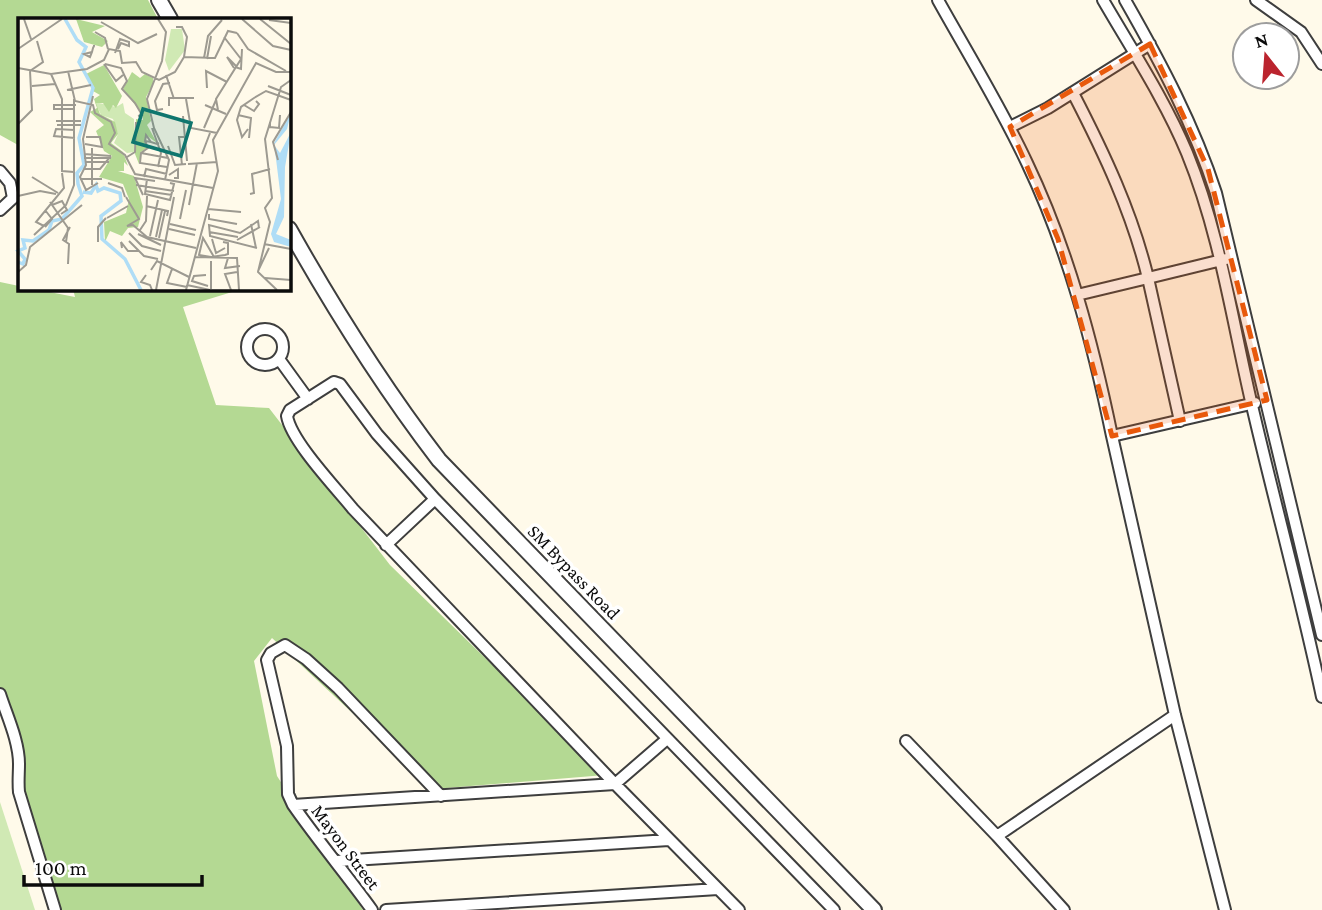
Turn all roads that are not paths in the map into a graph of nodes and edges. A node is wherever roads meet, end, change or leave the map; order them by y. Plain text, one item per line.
1 (159, 0) edge
2 (938, 0) edge
3 (1103, 0) edge
4 (1125, 0) edge
5 (1256, 0) edge
6 (169, 18) edge
7 (1150, 44) junction
8 (1135, 54) junction
9 (1322, 64) edge
10 (1073, 93) junction
11 (1010, 127) junction
12 (1200, 146) junction
13 (1187, 154) junction
14 (0, 171) edge
15 (0, 210) edge
16 (290, 231) edge
17 (1232, 257) junction
18 (1220, 260) junction
19 (1148, 278) junction
20 (1077, 295) junction
21 (279, 359) dead end
22 (308, 398) junction
23 (1267, 400) junction
24 (1252, 404) junction
25 (1180, 421) junction
26 (1112, 436) junction
27 (435, 499) junction
28 (386, 545) junction
29 (1322, 635) edge
30 (0, 694) edge
31 (1322, 697) edge
32 (1175, 715) junction
33 (667, 739) junction
34 (906, 741) dead end
35 (615, 784) junction
36 (441, 796) junction
37 (293, 805) junction
38 (997, 836) junction
39 (669, 839) junction
40 (337, 862) junction
41 (718, 889) junction
42 (55, 910) edge
43 (372, 910) edge
44 (386, 910) edge
45 (739, 910) edge
46 (834, 910) edge
47 (874, 910) edge
48 (1064, 910) edge
49 (1225, 910) edge

1 - 6 street
2 - 11 street
3 - 8 street
4 - 7 street
5 - 9 street
7 - 8 street
7 - 12 street
8 - 10 street
8 - 13 street
10 - 11 street
10 - 19 street
11 - 20 street
12 - 13 street
12 - 17 street
13 - 18 street
14 - 15 street
16 - 47 street, SM Bypass Road
17 - 18 street
17 - 23 street
18 - 19 street
18 - 24 street
19 - 20 street
19 - 25 street
20 - 26 street
21 - 22 street
22 - 27 street
22 - 28 street
23 - 24 street
23 - 29 street
24 - 25 street
24 - 31 street
25 - 26 street
26 - 32 street
27 - 28 street
27 - 33 street
28 - 35 street
30 - 42 street
32 - 38 street
32 - 49 street
33 - 35 street
33 - 46 street
34 - 38 street
35 - 36 street
35 - 39 street
36 - 37 street
36 - 37 street
37 - 40 street, Mayon Street
38 - 48 street
39 - 40 street
39 - 41 street
40 - 43 street, Mayon Street
41 - 44 street
41 - 45 street

